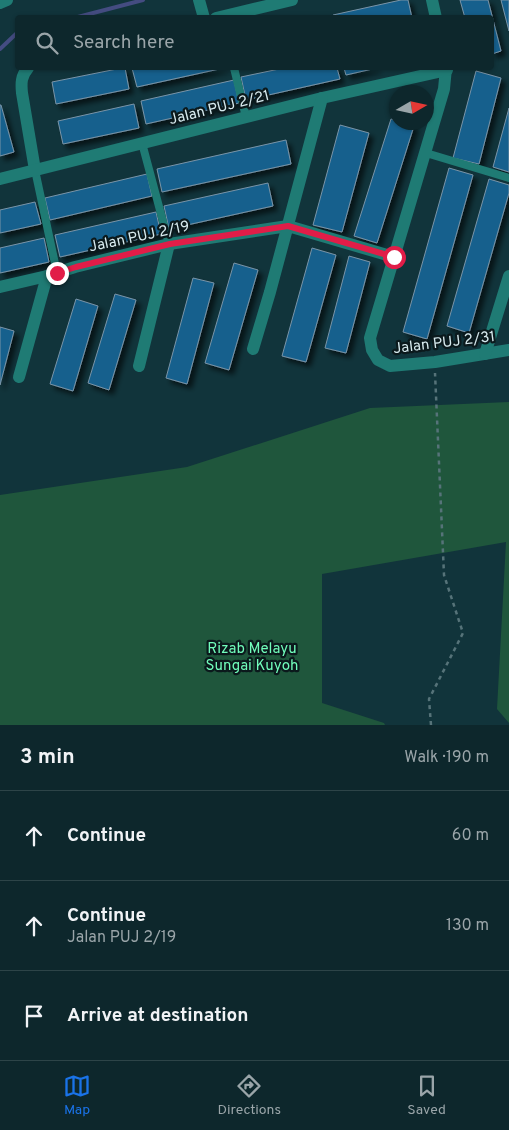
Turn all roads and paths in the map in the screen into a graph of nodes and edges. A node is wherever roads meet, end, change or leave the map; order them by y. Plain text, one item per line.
1 (7, 0) edge
2 (292, 0) edge
3 (432, 0) edge
4 (200, 2) edge
5 (0, 3) edge
6 (203, 15) edge
7 (229, 15) edge
8 (435, 15) edge
9 (25, 70) edge
10 (234, 70) edge
11 (442, 70) edge
12 (446, 70) edge
13 (322, 98) junction
14 (246, 117) junction
15 (142, 143) junction
16 (426, 153) junction
17 (34, 170) junction
18 (509, 178) edge
19 (0, 179) edge
20 (288, 226) junction
21 (170, 244) junction
22 (394, 257) junction
23 (52, 274) junction
24 (509, 276) edge
25 (0, 286) edge
26 (253, 350) dead end
27 (509, 350) edge
28 (485, 354) junction
29 (435, 362) junction
30 (139, 366) dead end
31 (19, 377) dead end
32 (431, 725) edge

1 - 5 street
2 - 7 street
3 - 8 street
4 - 6 street
9 - 17 street
10 - 14 lane
11 - 13 street, Jalan PUJ 2/21
12 - 16 street
13 - 14 street, Jalan PUJ 2/21
13 - 20 street
14 - 15 street, Jalan PUJ 2/21
15 - 17 street, Jalan PUJ 2/21
15 - 21 lane
16 - 18 lane
16 - 22 street
17 - 19 street, Jalan PUJ 2/21
17 - 23 lane
20 - 21 street, Jalan PUJ 2/19
20 - 22 street
20 - 26 street
21 - 23 street, Jalan PUJ 2/19
21 - 30 street
22 - 29 street, Jalan PUJ 2/31
23 - 25 street, Jalan PUJ 2/19
23 - 31 street
24 - 28 street
27 - 28 street, Jalan PUJ 2/31
28 - 29 street, Jalan PUJ 2/31
29 - 32 path

